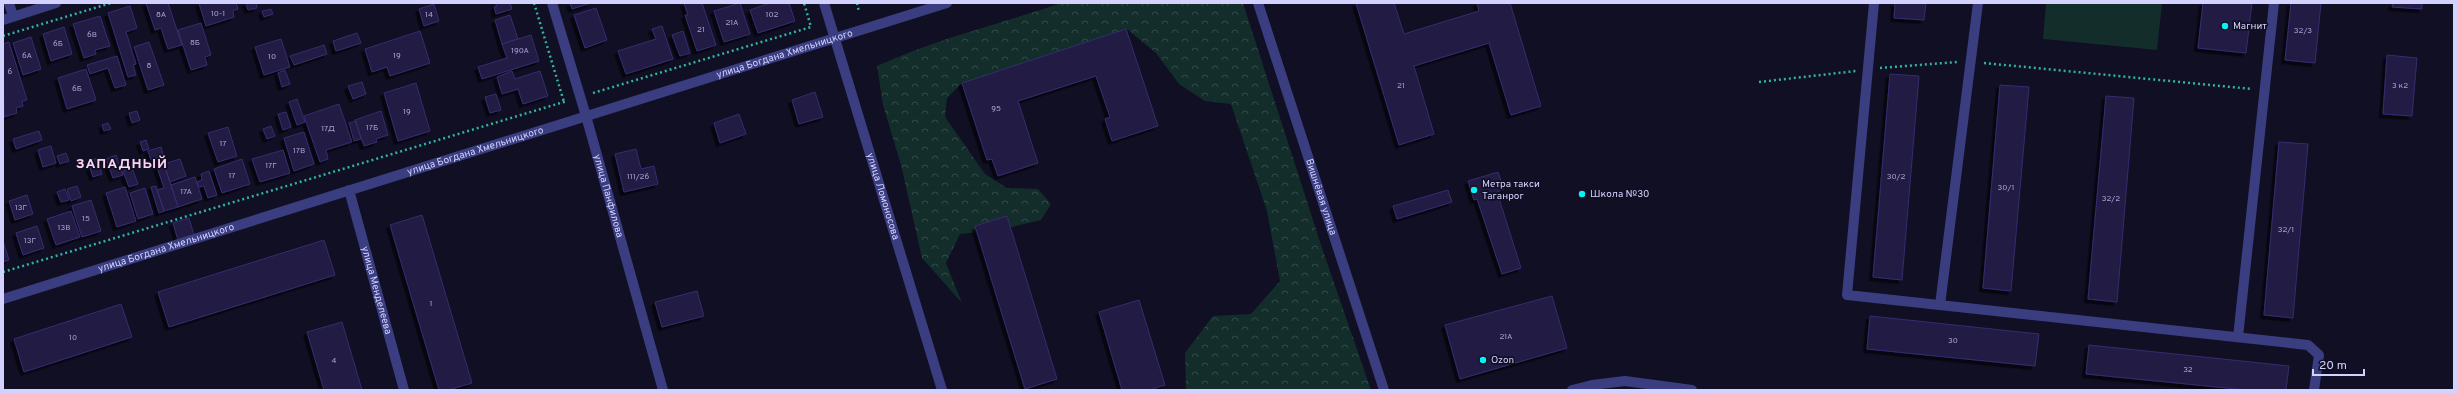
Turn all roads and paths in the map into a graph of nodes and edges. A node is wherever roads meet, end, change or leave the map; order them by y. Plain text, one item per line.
1 (9, 3) edge
2 (56, 3) edge
3 (111, 3) edge
4 (534, 3) edge
5 (552, 3) edge
6 (804, 3) edge
7 (824, 3) edge
8 (857, 3) edge
9 (947, 3) edge
10 (1258, 3) edge
11 (1874, 3) edge
12 (1978, 3) edge
13 (2274, 3) edge
14 (859, 12) dead end
15 (13, 16) junction
16 (3, 20) edge
17 (3, 36) edge
18 (834, 38) junction
19 (1970, 61) junction
20 (1867, 69) junction
21 (1759, 82) dead end
22 (2264, 90) junction
23 (581, 97) junction
24 (564, 102) junction
25 (586, 116) junction
26 (349, 190) junction
27 (3, 272) edge
28 (3, 299) edge
29 (1940, 305) junction
30 (2238, 338) junction
31 (404, 390) edge
32 (663, 390) edge
33 (942, 390) edge
34 (1384, 390) edge
35 (1572, 390) edge
36 (1692, 390) edge
37 (2314, 390) edge

1 - 15 street
2 - 15 street
3 - 17 path
4 - 24 path
5 - 23 street, улица Панфилова
6 - 23 path
7 - 18 street, улица Ломоносова
8 - 14 path
9 - 18 street, улица Богдана Хмельницкого
10 - 34 street, Вишнёвая улица
11 - 20 street
12 - 19 street
13 - 22 street
15 - 16 street
18 - 25 street, улица Богдана Хмельницкого
18 - 33 street, улица Ломоносова
19 - 20 path
19 - 22 path
19 - 29 street
20 - 21 path
20 - 29 street
22 - 30 street
23 - 24 path
23 - 25 street, улица Панфилова
24 - 27 path
25 - 26 street, улица Богдана Хмельницкого
25 - 32 street, улица Панфилова
26 - 28 street, улица Богдана Хмельницкого
26 - 31 street, улица Менделеева
29 - 30 street
30 - 37 street
35 - 36 street

